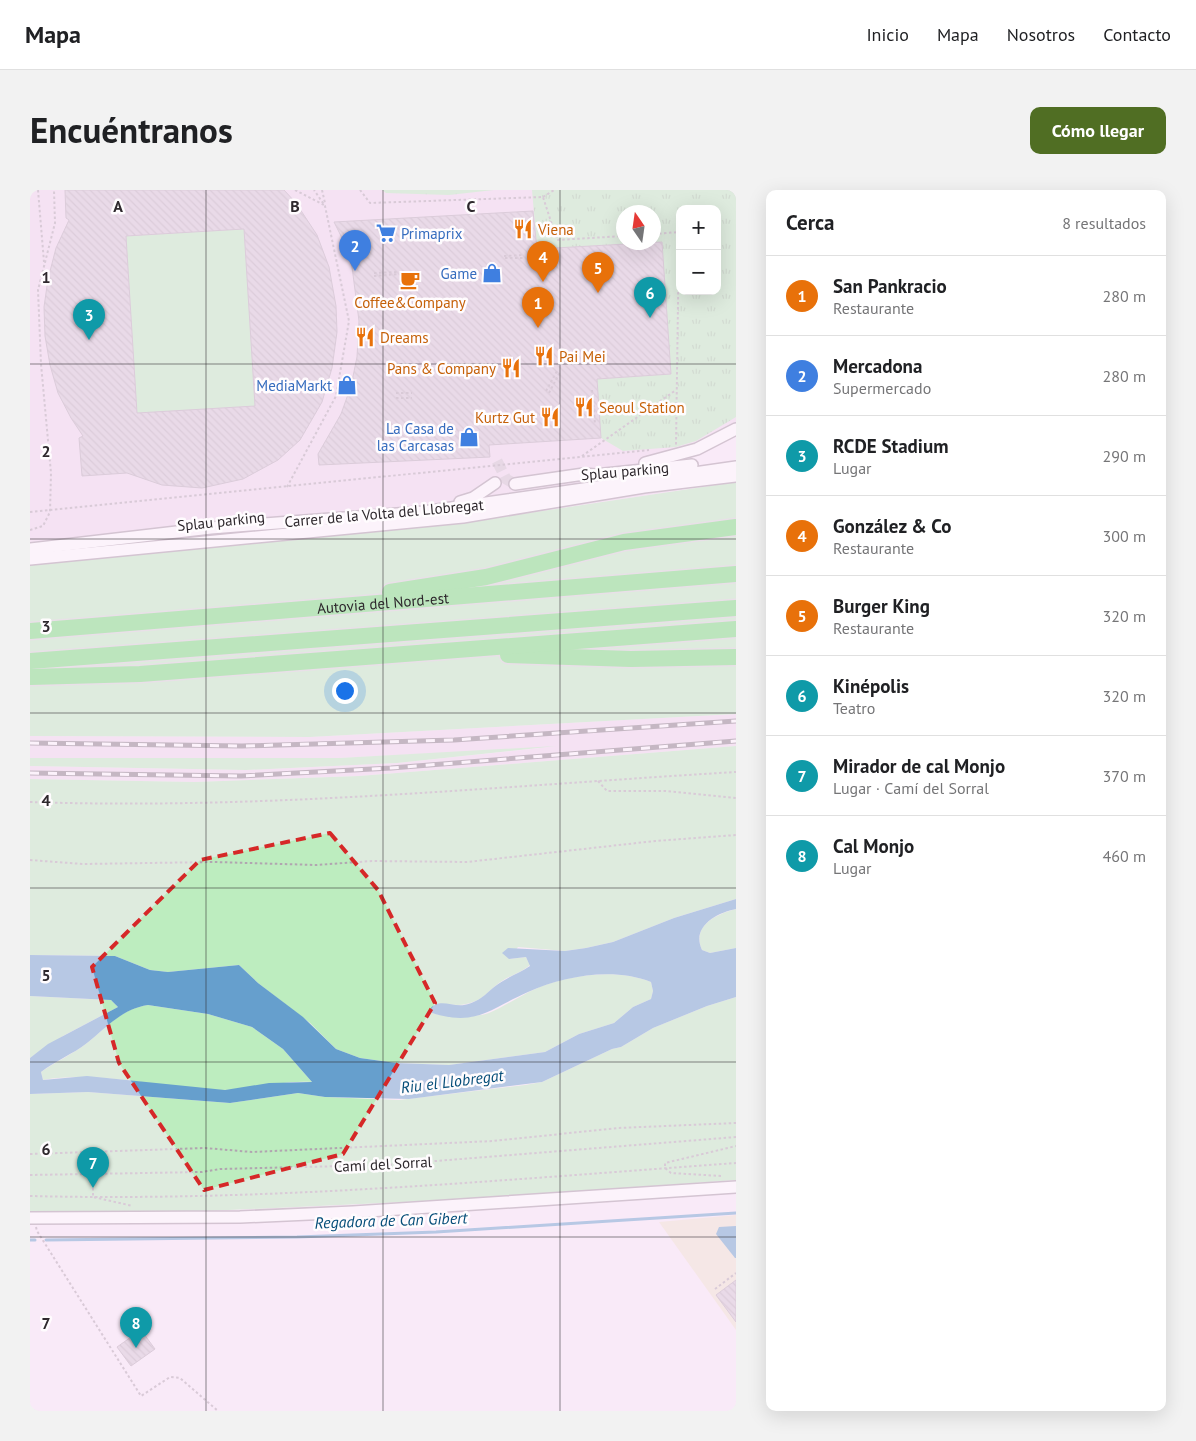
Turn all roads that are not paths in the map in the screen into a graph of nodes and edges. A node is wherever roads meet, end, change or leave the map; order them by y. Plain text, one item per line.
1 (736, 429) edge
2 (736, 466) edge
3 (584, 474) junction
4 (736, 476) edge
5 (515, 484) dead end
6 (474, 506) junction
7 (736, 527) edge
8 (30, 549) edge
9 (30, 559) edge
10 (736, 574) edge
11 (736, 608) edge
12 (194, 618) junction
13 (736, 629) edge
14 (30, 631) edge
15 (426, 652) junction
16 (736, 657) edge
17 (30, 661) edge
18 (30, 677) edge
19 (736, 1187) edge
20 (33, 1218) edge

1 - 3 street
2 - 3 street, Splau parking
2 - 6 street, Carrer de la Volta del Llobregat
3 - 5 street, Splau parking
4 - 9 street, Carrer de la Volta del Llobregat
6 - 8 street, Carrer de la Volta del Llobregat
6 - 8 street, Splau parking
7 - 12 highway
10 - 12 highway, Autovia del Nord-est
11 - 17 highway, Autovia del Nord-est
12 - 14 highway, Autovia del Nord-est
13 - 15 highway
15 - 16 highway
15 - 18 highway
19 - 20 street

